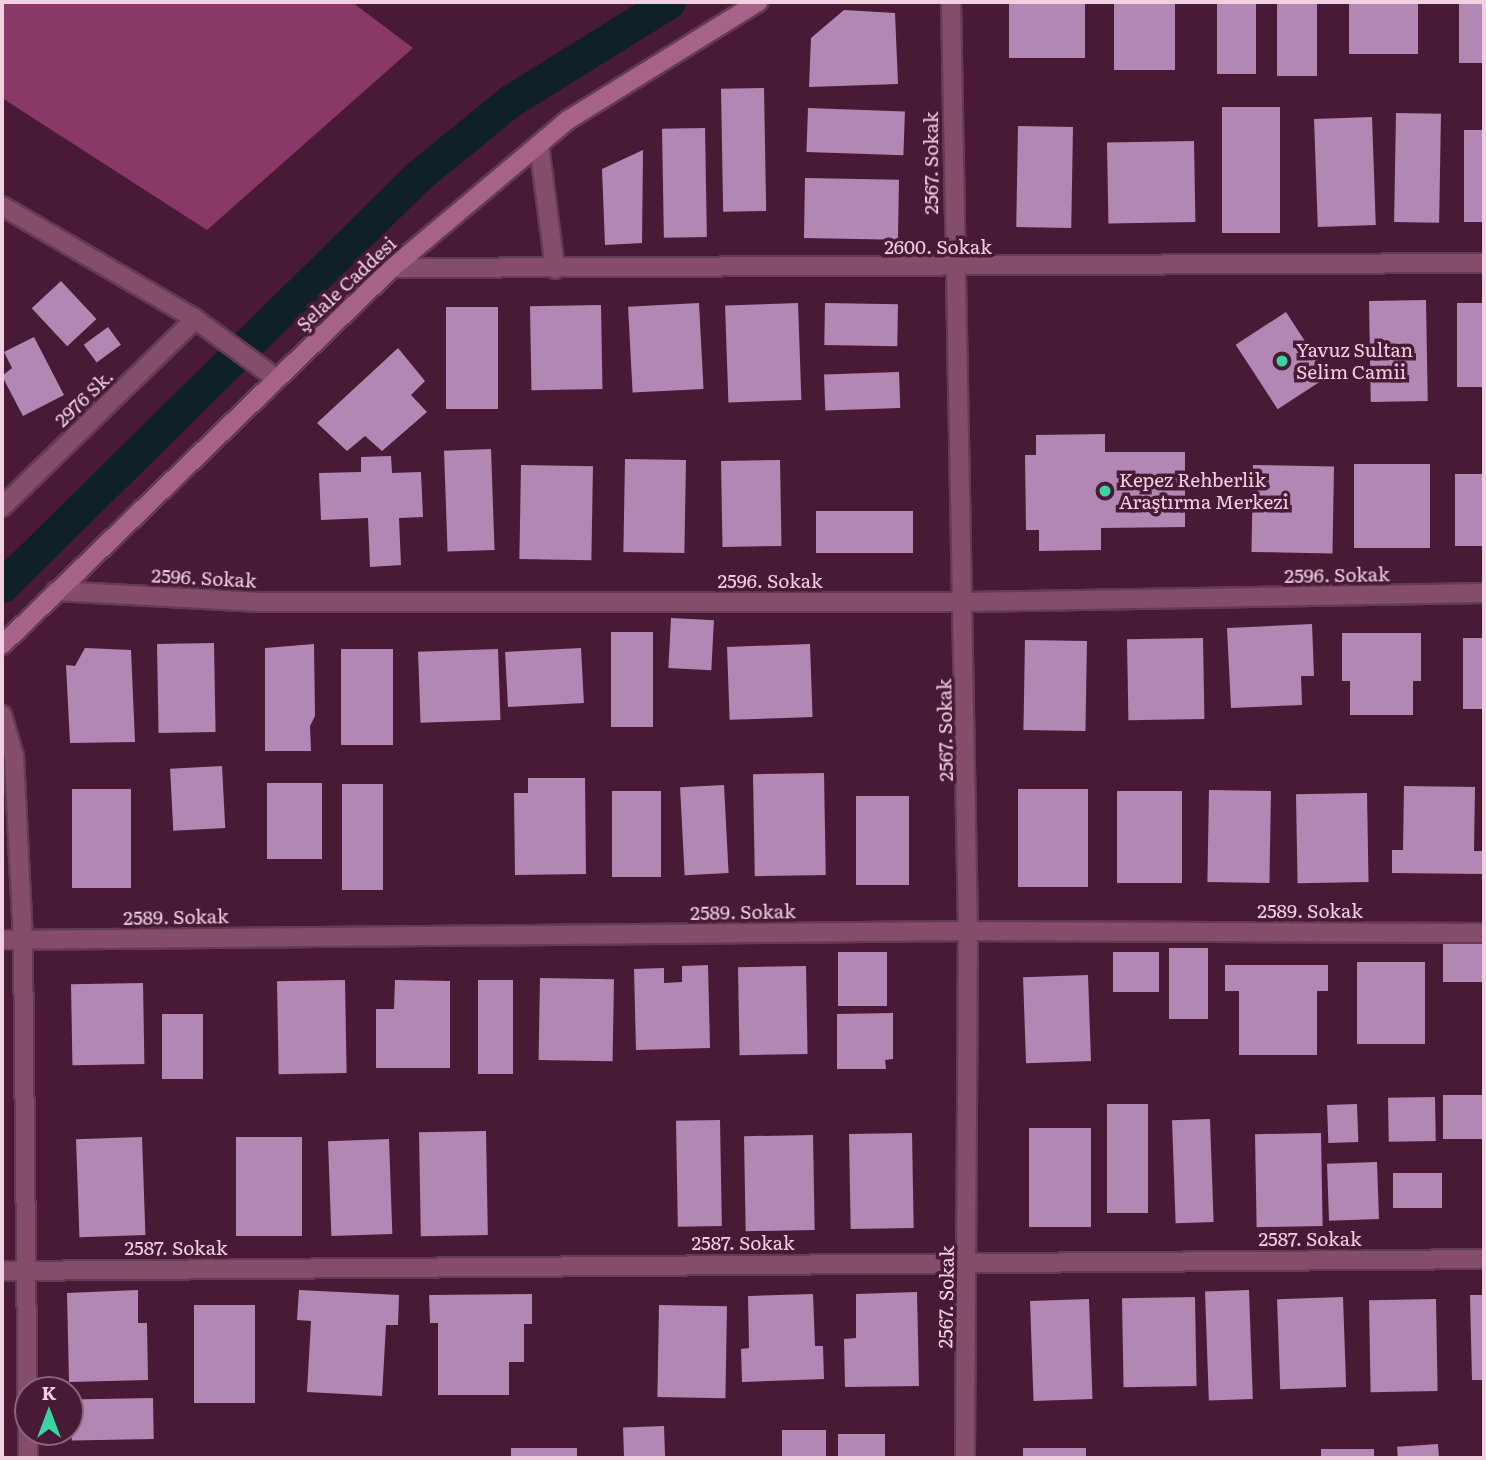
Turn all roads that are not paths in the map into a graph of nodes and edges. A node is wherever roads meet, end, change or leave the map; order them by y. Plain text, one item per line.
1 (758, 2) edge
2 (951, 2) edge
3 (539, 145) junction
4 (2, 206) edge
5 (1484, 263) edge
6 (392, 268) junction
7 (953, 268) junction
8 (555, 269) junction
9 (195, 319) junction
10 (277, 379) junction
11 (2, 507) edge
12 (56, 591) junction
13 (1484, 593) edge
14 (964, 602) junction
15 (2, 645) edge
16 (2, 715) edge
17 (968, 931) junction
18 (1484, 933) edge
19 (2, 940) edge
20 (23, 940) junction
21 (1484, 1259) edge
22 (968, 1262) junction
23 (23, 1270) junction
24 (2, 1271) edge
25 (28, 1458) edge
26 (965, 1458) edge

1 - 3 street, Şelale Caddesi
2 - 7 street, 2567. Sokak
3 - 6 street, Şelale Caddesi
3 - 8 street
4 - 9 street
5 - 7 street, 2600. Sokak
6 - 8 street, 2600. Sokak
6 - 10 street, Şelale Caddesi
7 - 8 street, 2600. Sokak
7 - 14 street, 2567. Sokak
9 - 10 street
9 - 11 street, 2976 Sk.
10 - 12 street, Şelale Caddesi
12 - 14 street, 2596. Sokak
12 - 15 street, Şelale Caddesi
13 - 14 street, 2596. Sokak
14 - 17 street, 2567. Sokak
16 - 20 street
17 - 18 street, 2589. Sokak
17 - 20 street, 2589. Sokak
17 - 22 street, 2567. Sokak
19 - 20 street, 2589. Sokak
20 - 23 street
21 - 22 street, 2587. Sokak
22 - 23 street, 2587. Sokak
22 - 26 street, 2567. Sokak
23 - 24 street, 2587. Sokak
23 - 25 street

